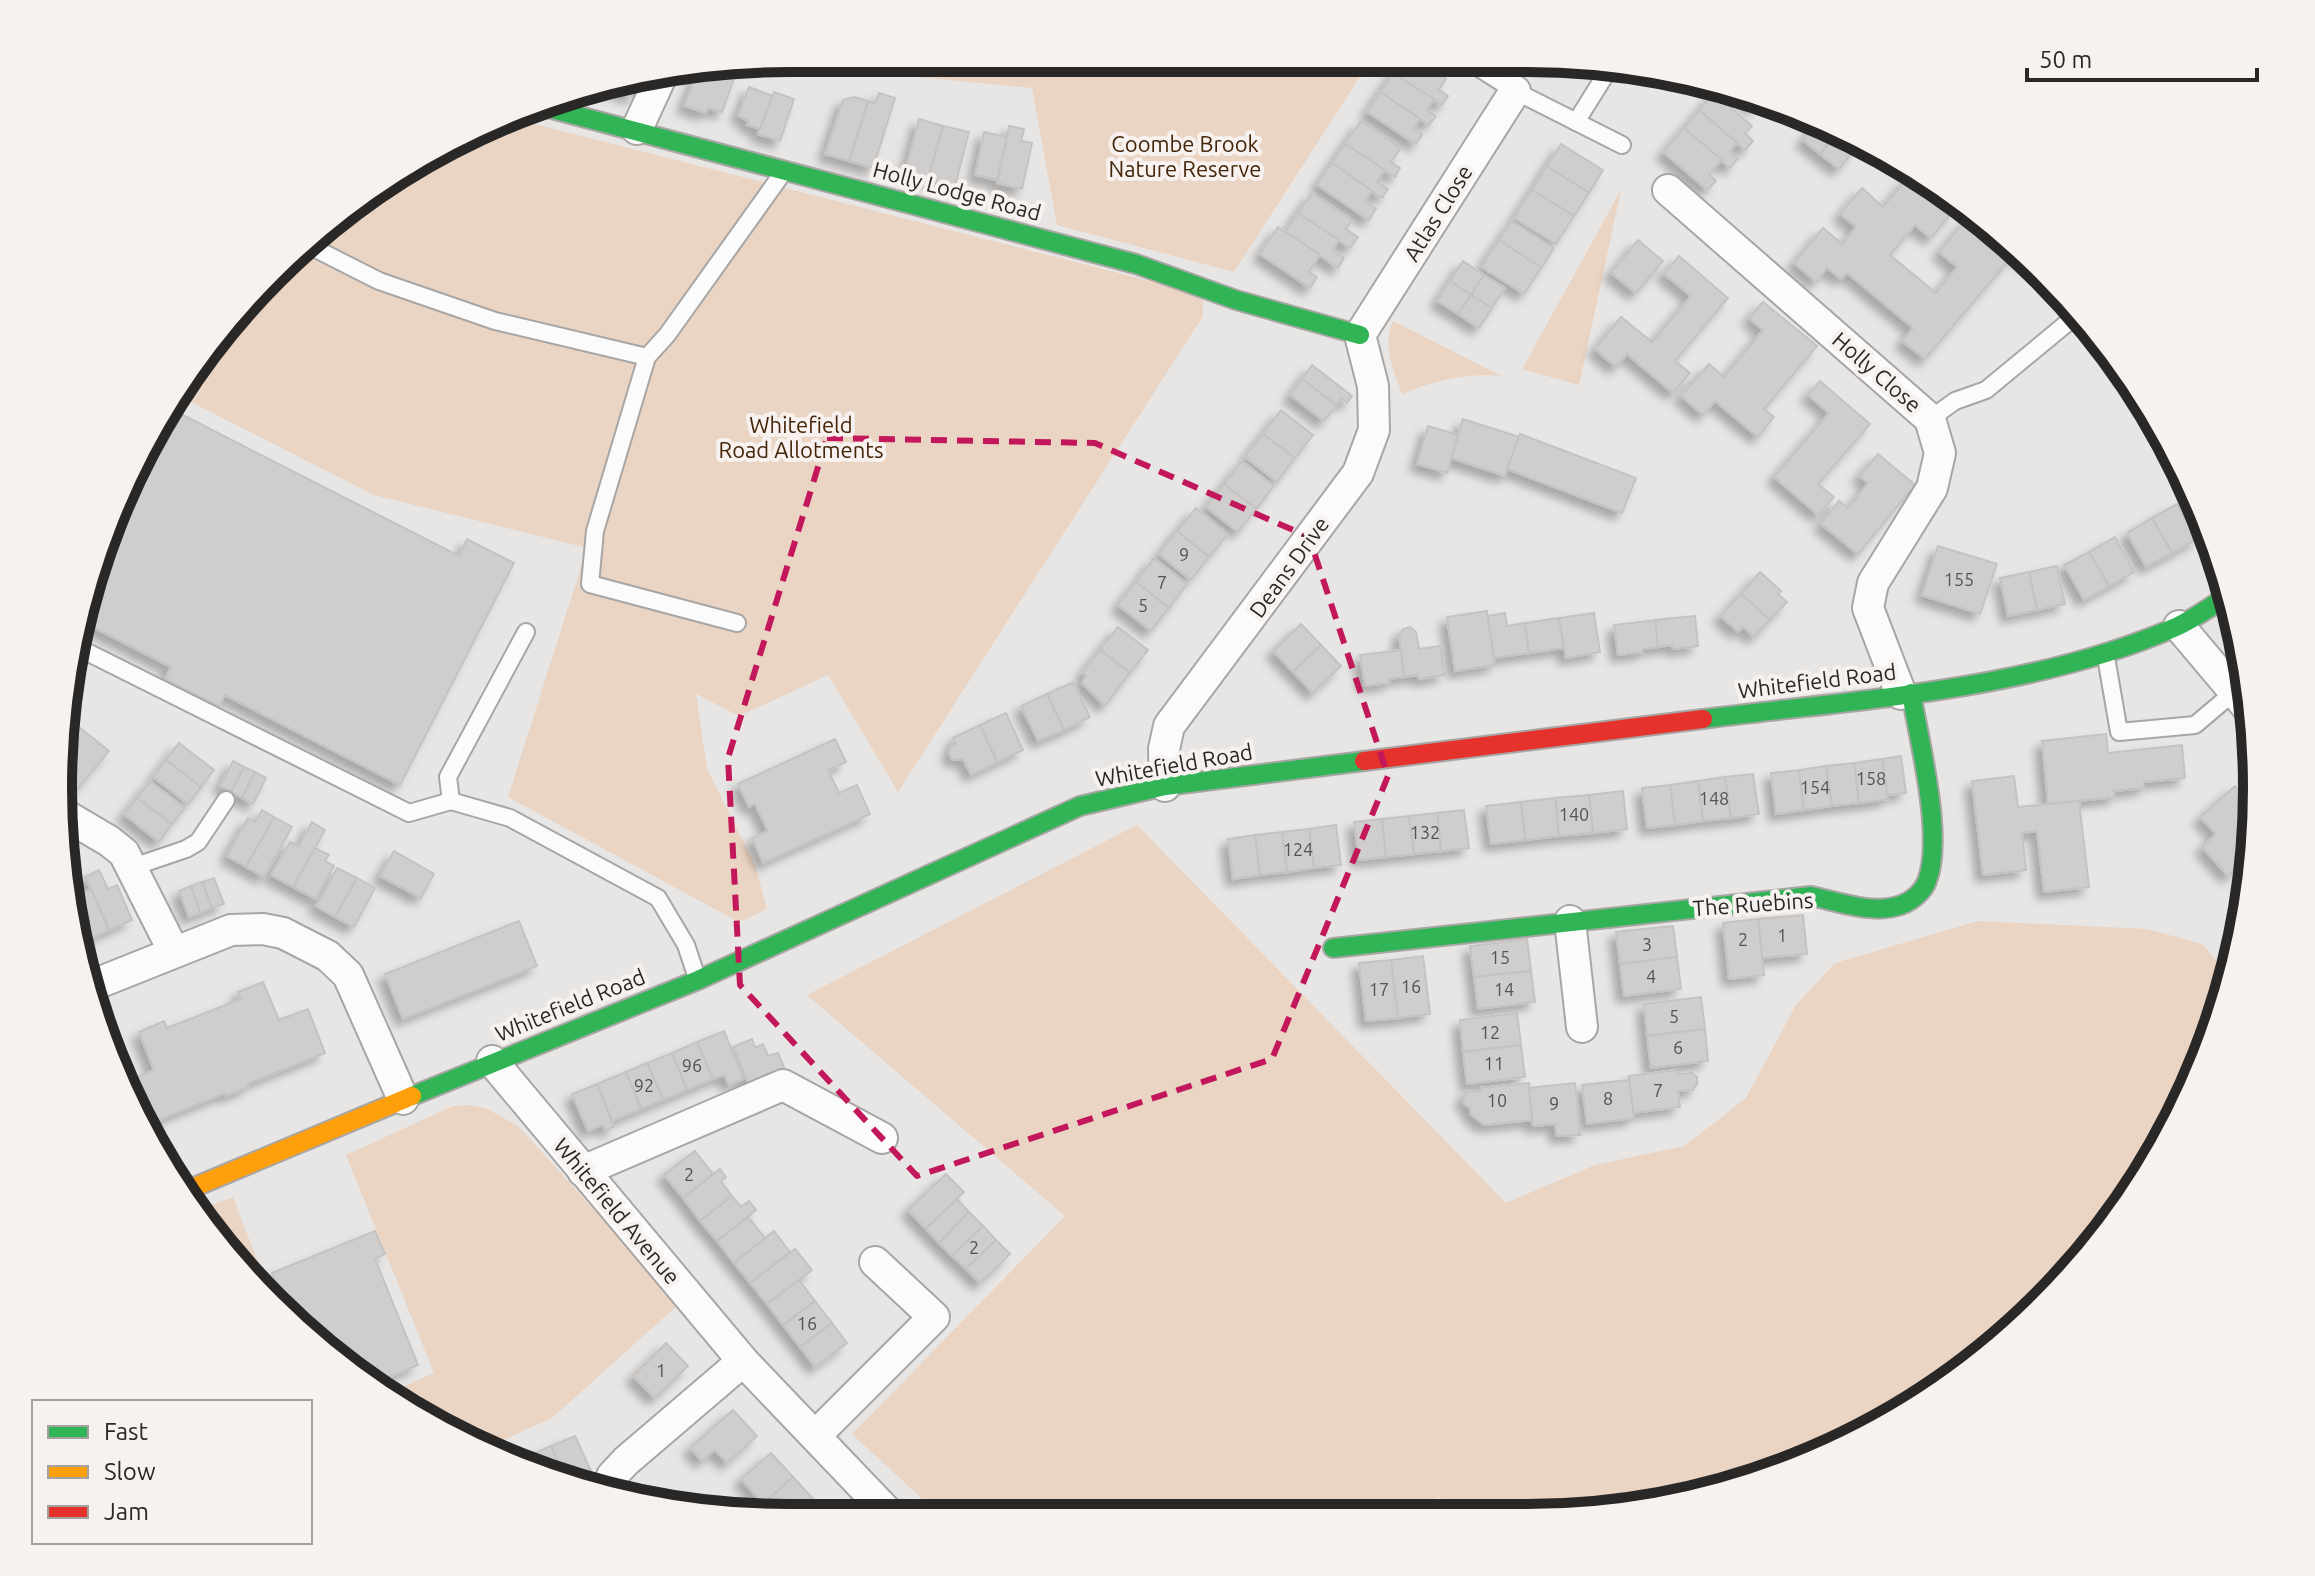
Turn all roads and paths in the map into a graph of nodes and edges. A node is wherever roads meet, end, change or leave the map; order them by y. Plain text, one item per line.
1 (1485, 72) edge
2 (1604, 77) edge
3 (658, 84) edge
4 (1515, 91) junction
5 (558, 110) edge
6 (1576, 122) junction
7 (637, 129) junction
8 (1622, 145) dead end
9 (785, 170) junction
10 (1668, 190) dead end
11 (317, 249) edge
12 (2069, 321) edge
13 (1360, 335) junction
14 (647, 357) junction
15 (1930, 419) junction
16 (2219, 602) edge
17 (737, 623) dead end
18 (2179, 626) junction
19 (526, 632) dead end
20 (85, 651) edge
21 (2106, 655) junction
22 (1906, 694) junction
23 (2237, 694) edge
24 (2238, 702) edge
25 (1165, 786) junction
26 (226, 800) dead end
27 (451, 801) junction
28 (73, 820) edge
29 (133, 867) junction
30 (1570, 921) junction
31 (1333, 948) dead end
32 (174, 952) junction
33 (698, 980) junction
34 (99, 983) edge
35 (1582, 1027) dead end
36 (492, 1061) junction
37 (403, 1099) junction
38 (882, 1138) dead end
39 (583, 1171) junction
40 (194, 1187) edge
41 (875, 1262) dead end
42 (743, 1361) junction
43 (815, 1436) junction
44 (610, 1482) edge
45 (880, 1504) edge

1 - 4 lane
2 - 6 lane
3 - 7 street
4 - 6 lane
4 - 13 street, Atlas Close
5 - 7 main road, Holly Lodge Road
6 - 8 lane
7 - 9 main road, Holly Lodge Road
9 - 13 main road, Holly Lodge Road
9 - 14 lane
10 - 15 street, Holly Close
11 - 14 lane
12 - 15 lane
13 - 25 street, Deans Drive
14 - 17 lane
15 - 22 street, Holly Close
16 - 18 main road, Whitefield Road
18 - 21 main road, Whitefield Road
18 - 23 street
19 - 27 lane
20 - 27 lane
21 - 22 main road, Whitefield Road
21 - 24 lane
22 - 25 main road, Whitefield Road
22 - 30 main road, The Ruebins
25 - 33 main road, Whitefield Road
26 - 29 lane
27 - 33 lane
28 - 29 street
29 - 32 street
30 - 31 main road, The Ruebins
30 - 35 street
32 - 34 street
32 - 37 street
33 - 36 main road, Whitefield Road
36 - 37 main road, Whitefield Road
36 - 39 street, Whitefield Avenue
37 - 40 main road, Whitefield Road
38 - 39 street
39 - 42 street, Whitefield Avenue
41 - 43 street
42 - 43 street, Whitefield Avenue
42 - 44 street
43 - 45 street, Whitefield Avenue

